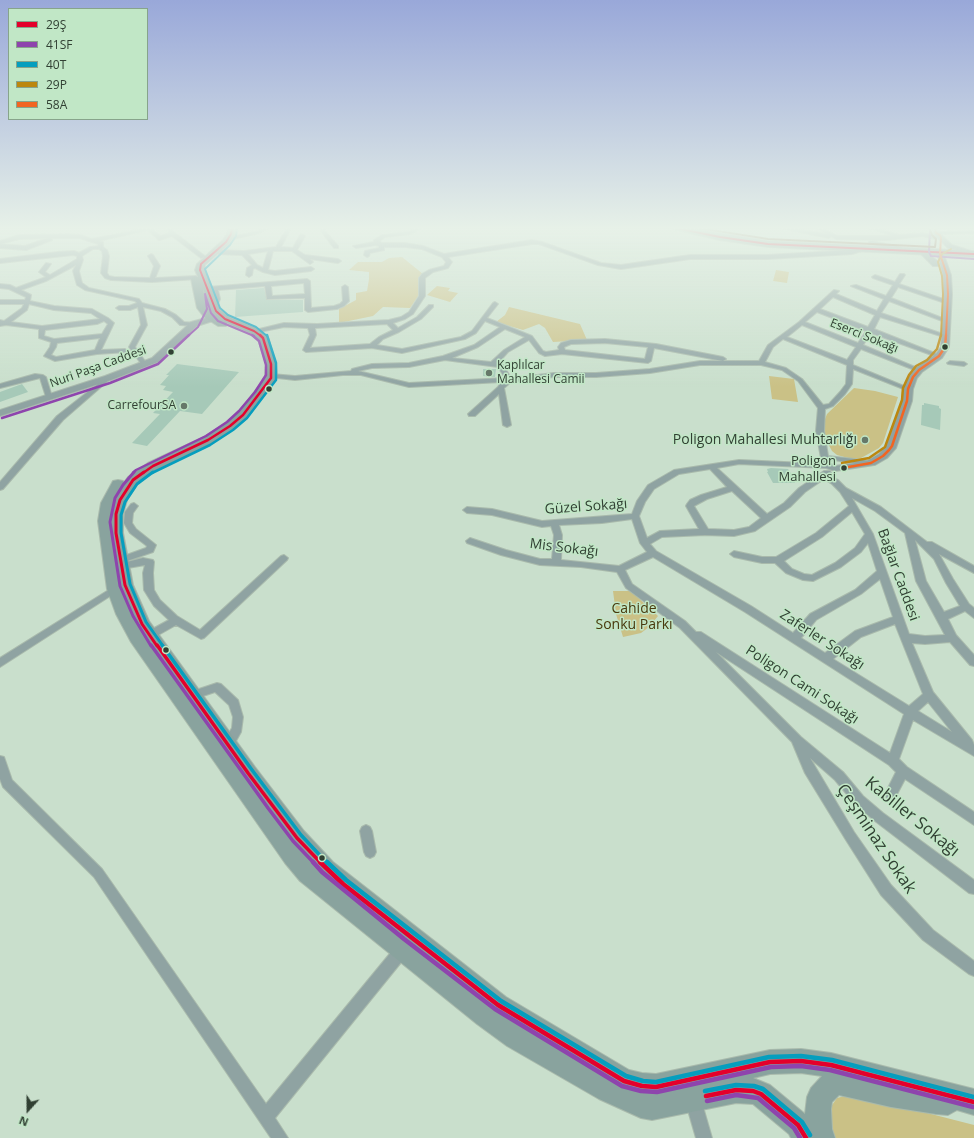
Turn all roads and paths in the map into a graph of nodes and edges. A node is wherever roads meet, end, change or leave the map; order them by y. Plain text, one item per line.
1 (39, 281) edge
2 (78, 281) edge
3 (199, 281) edge
4 (205, 281) edge
5 (306, 281) edge
6 (307, 281) edge
7 (423, 281) edge
8 (885, 281) edge
9 (898, 281) edge
10 (946, 281) edge
11 (293, 282) junction
12 (282, 283) junction
13 (268, 284) junction
14 (0, 286) edge
15 (854, 286) dead end
16 (896, 286) junction
17 (345, 287) dead end
18 (207, 289) junction
19 (16, 290) junction
20 (308, 296) junction
21 (294, 297) junction
22 (281, 298) junction
23 (887, 299) junction
24 (0, 302) edge
25 (27, 302) junction
26 (947, 302) junction
27 (140, 304) junction
28 (495, 304) dead end
29 (431, 306) dead end
30 (119, 308) dead end
31 (815, 309) junction
32 (211, 311) junction
33 (878, 314) junction
34 (106, 318) junction
35 (484, 319) junction
36 (947, 321) junction
37 (389, 322) junction
38 (800, 323) junction
39 (2, 324) edge
40 (194, 324) junction
41 (311, 325) junction
42 (506, 327) junction
43 (42, 328) junction
44 (870, 330) junction
45 (397, 331) junction
46 (251, 333) junction
47 (105, 336) junction
48 (946, 336) junction
49 (530, 337) junction
50 (782, 337) junction
51 (54, 341) junction
52 (372, 346) junction
53 (652, 346) junction
54 (858, 347) junction
55 (125, 351) dead end
56 (97, 352) junction
57 (562, 352) junction
58 (939, 356) junction
59 (445, 358) junction
60 (738, 363) junction
61 (761, 363) junction
62 (950, 363) dead end
63 (144, 364) junction
64 (494, 364) junction
65 (964, 364) dead end
66 (850, 365) junction
67 (919, 370) junction
68 (343, 372) junction
69 (268, 376) junction
70 (108, 378) junction
71 (509, 380) junction
72 (0, 386) edge
73 (501, 388) junction
74 (908, 389) junction
75 (49, 397) junction
76 (822, 408) junction
77 (0, 413) edge
78 (472, 414) dead end
79 (507, 425) dead end
80 (824, 445) junction
81 (836, 459) junction
82 (871, 463) junction
83 (827, 465) junction
84 (711, 466) junction
85 (843, 468) junction
86 (824, 476) junction
87 (0, 487) edge
88 (733, 488) junction
89 (843, 490) junction
90 (134, 506) dead end
91 (853, 507) junction
92 (467, 510) dead end
93 (635, 516) junction
94 (766, 518) junction
95 (554, 522) junction
96 (705, 532) junction
97 (910, 532) junction
98 (869, 534) junction
99 (918, 538) junction
100 (470, 541) dead end
101 (644, 543) junction
102 (653, 553) junction
103 (734, 554) dead end
104 (284, 558) dead end
105 (777, 560) junction
106 (121, 563) junction
107 (556, 563) junction
108 (620, 569) junction
109 (974, 570) edge
110 (882, 572) junction
111 (115, 589) junction
112 (966, 607) junction
113 (974, 614) edge
114 (942, 617) junction
115 (898, 619) junction
116 (176, 620) junction
117 (682, 624) junction
118 (150, 635) junction
119 (905, 638) junction
120 (952, 638) junction
121 (794, 639) junction
122 (824, 659) junction
123 (974, 662) edge
124 (0, 663) edge
125 (194, 695) junction
126 (929, 696) junction
127 (910, 712) junction
128 (796, 739) junction
129 (228, 744) junction
130 (973, 750) edge
131 (0, 761) edge
132 (893, 761) junction
133 (904, 772) junction
134 (4, 786) edge
135 (891, 794) dead end
136 (974, 819) edge
137 (366, 831) dead end
138 (370, 852) dead end
139 (974, 888) edge
140 (402, 950) junction
141 (974, 969) edge
142 (693, 1098) junction
143 (971, 1101) edge
144 (265, 1118) junction
145 (280, 1138) edge
146 (704, 1138) edge
147 (806, 1138) edge
148 (822, 1138) edge

1 - 19 street
2 - 27 street
3 - 18 main road
4 - 18 main road
5 - 11 street
6 - 20 street
7 - 37 street
8 - 16 street
9 - 16 street
10 - 26 street
11 - 12 street
11 - 21 street
12 - 13 street
12 - 22 street
13 - 18 street
13 - 22 street
14 - 19 street
15 - 23 street
16 - 23 street
16 - 26 street
17 - 20 street
18 - 32 main road
19 - 25 street
20 - 21 street
21 - 22 street
23 - 33 street
23 - 36 street
24 - 25 street
25 - 34 street
25 - 39 street
26 - 36 street
27 - 30 street
27 - 40 street
27 - 63 street
28 - 35 street
29 - 45 street
31 - 33 street
31 - 38 street
31 - 44 street
32 - 40 street
32 - 40 street
32 - 46 main road
33 - 44 street
33 - 48 street
34 - 43 street
34 - 47 street
35 - 42 street
35 - 52 street
36 - 48 street
37 - 41 street
37 - 45 street
38 - 50 street
38 - 54 street, Eserci Sokağı
39 - 43 street
40 - 63 street, Nuri Paşa Caddesi
41 - 46 street
41 - 52 street
42 - 49 street
42 - 59 street
43 - 51 street
44 - 54 street
44 - 58 street
45 - 52 street
46 - 69 main road
47 - 51 street
47 - 56 street
48 - 58 street
49 - 57 street
49 - 64 street
50 - 61 street
50 - 66 street
51 - 56 street
53 - 57 street
53 - 57 street
53 - 60 street
54 - 66 street
54 - 67 street, Eserci Sokağı
55 - 56 street
58 - 67 street
59 - 64 street
59 - 68 street
60 - 61 street
60 - 71 street
61 - 76 street
62 - 65 street
63 - 70 street, Nuri Paşa Caddesi
64 - 71 street
66 - 74 street
66 - 76 street
67 - 74 street
68 - 69 street
68 - 71 street
69 - 106 main road
69 - 111 main road
70 - 75 street, Nuri Paşa Caddesi
70 - 87 street
71 - 73 street
72 - 75 street
73 - 78 street
73 - 79 street
74 - 82 street
75 - 77 street, Nuri Paşa Caddesi
76 - 80 street
80 - 81 street
80 - 83 street
81 - 82 street
81 - 83 street
81 - 85 street
82 - 85 street
83 - 84 street
83 - 85 street
83 - 86 street
84 - 88 street
84 - 93 street
86 - 89 street, Bağlar Caddesi
86 - 94 street
88 - 94 street
88 - 96 street
89 - 91 street, Bağlar Caddesi
89 - 97 street
90 - 106 street
91 - 98 street, Bağlar Caddesi
91 - 105 street
92 - 95 street, Güzel Sokağı
93 - 95 street, Güzel Sokağı
93 - 101 street
94 - 96 street
95 - 107 street
96 - 101 street
97 - 99 street
97 - 114 street
98 - 105 street
98 - 110 street, Bağlar Caddesi
99 - 109 street
99 - 112 street
100 - 107 street, Mis Sokağı
101 - 102 street, Zaferler Sokağı
102 - 108 street
102 - 121 street, Zaferler Sokağı
103 - 105 street
104 - 116 street
106 - 116 street
106 - 118 main road
107 - 108 street, Mis Sokağı
108 - 117 street, Poligon Cami Sokağı
110 - 115 street, Bağlar Caddesi
110 - 121 street
111 - 124 street
111 - 140 main road
112 - 113 street
112 - 114 street
114 - 120 street
115 - 119 street, Bağlar Caddesi
115 - 122 street
116 - 118 street
117 - 128 street, Kabiller Sokağı
117 - 132 street, Poligon Cami Sokağı
118 - 125 main road
119 - 120 street
119 - 126 street, Bağlar Caddesi
120 - 123 street
121 - 122 street, Zaferler Sokağı
122 - 127 street, Zaferler Sokağı
125 - 129 main road
125 - 129 street
126 - 127 street
126 - 130 street, Bağlar Caddesi
127 - 130 street, Zaferler Sokağı
127 - 132 street
128 - 139 street, Kabiller Sokağı
128 - 141 street, Çeşminaz Sokak
129 - 143 main road
131 - 134 street
132 - 133 street, Poligon Cami Sokağı
133 - 135 street
133 - 136 street, Poligon Cami Sokağı
134 - 144 street
137 - 138 street
140 - 142 main road
140 - 144 street
142 - 146 street
142 - 147 main road
143 - 148 main road
144 - 145 street

